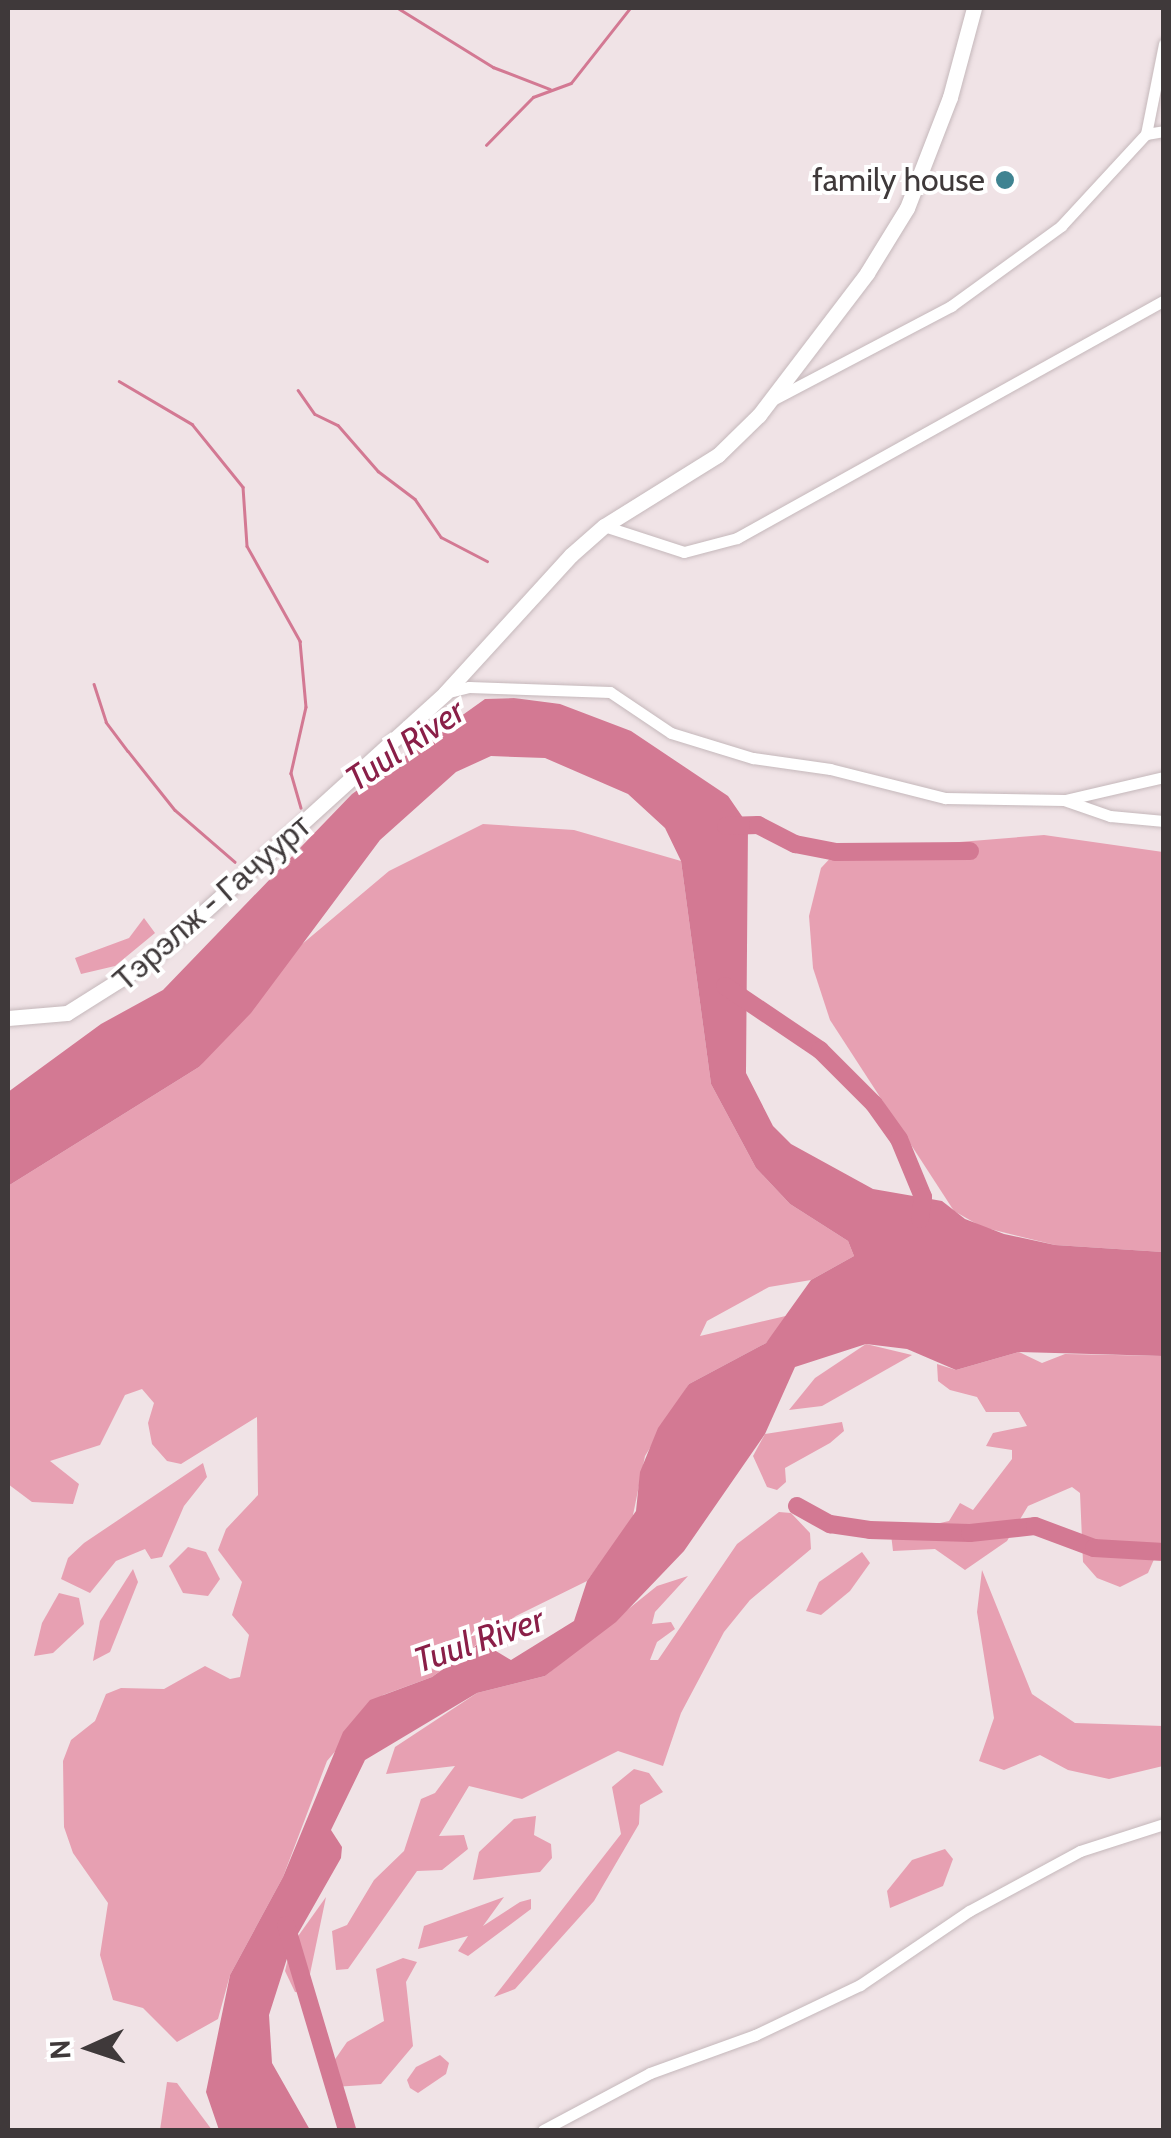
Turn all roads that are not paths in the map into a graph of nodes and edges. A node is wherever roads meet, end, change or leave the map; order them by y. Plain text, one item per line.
1 (974, 8) edge
2 (1164, 44) edge
3 (1164, 131) edge
4 (1146, 134) junction
5 (1164, 300) edge
6 (776, 398) junction
7 (604, 526) junction
8 (445, 692) junction
9 (1164, 777) edge
10 (1064, 800) junction
11 (1164, 821) edge
12 (8, 1018) edge
13 (1164, 1824) edge
14 (544, 2130) edge

1 - 6 main road, Тэрэлж - Гачуурт
2 - 4 street
3 - 4 street
4 - 6 street
5 - 7 street
6 - 7 main road, Тэрэлж - Гачуурт
7 - 8 main road, Тэрэлж - Гачуурт
8 - 10 street
8 - 12 main road, Тэрэлж - Гачуурт
9 - 10 street
10 - 11 street
13 - 14 street

